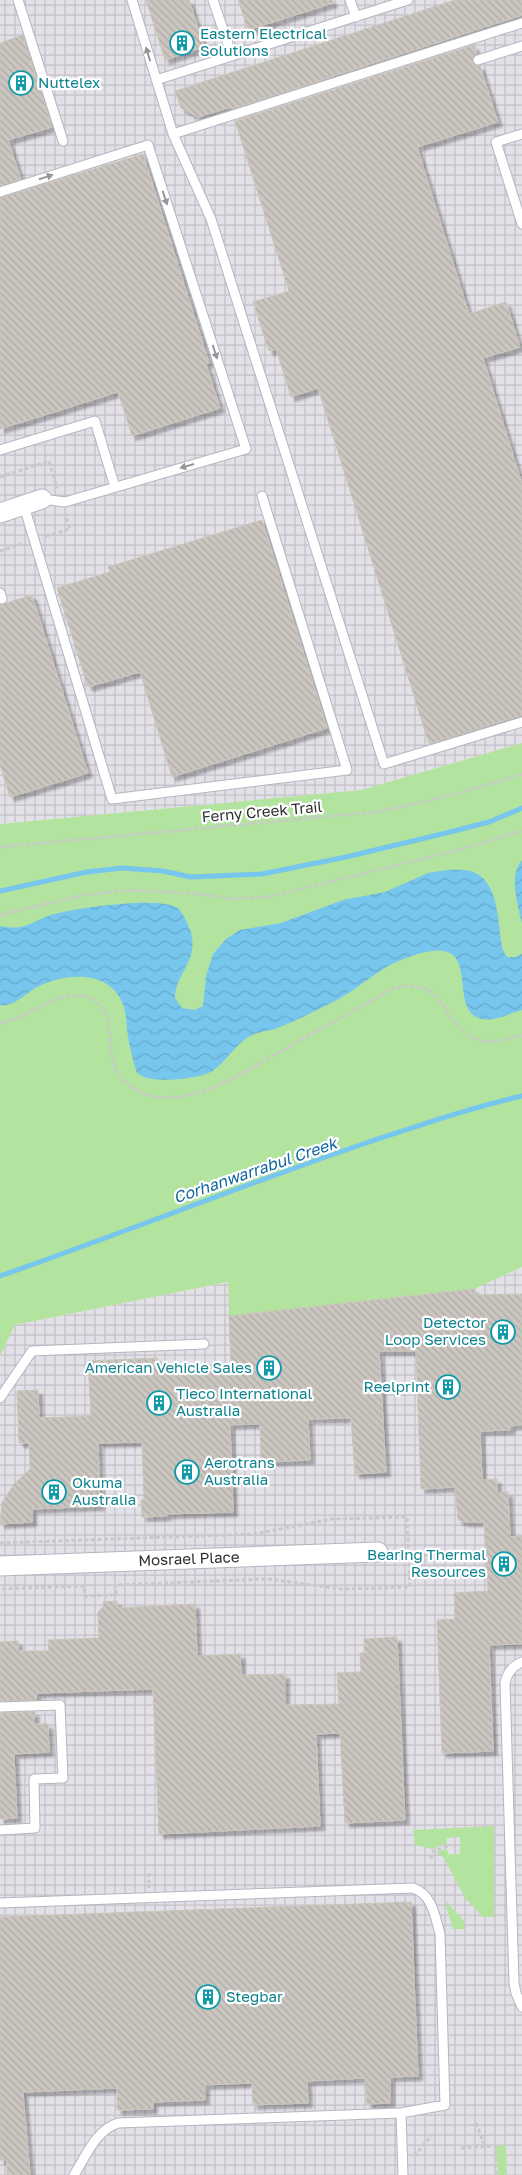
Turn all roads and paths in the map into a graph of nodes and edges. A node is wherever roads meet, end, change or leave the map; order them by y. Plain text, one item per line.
1 (18, 0) edge
2 (132, 0) edge
3 (214, 0) edge
4 (350, 0) edge
5 (408, 0) edge
6 (356, 17) junction
7 (522, 23) edge
8 (522, 46) edge
9 (232, 56) junction
10 (478, 60) dead end
11 (156, 80) junction
12 (173, 134) junction
13 (522, 134) edge
14 (63, 140) dead end
15 (0, 192) edge
16 (522, 224) edge
17 (0, 450) edge
18 (0, 477) edge
19 (114, 487) junction
20 (50, 495) junction
21 (262, 496) dead end
22 (24, 506) junction
23 (0, 513) edge
24 (522, 722) edge
25 (522, 774) edge
26 (522, 831) edge
27 (0, 847) edge
28 (0, 915) edge
29 (0, 1023) edge
30 (522, 1035) edge
31 (204, 1344) dead end
32 (0, 1398) edge
33 (0, 1544) edge
34 (378, 1552) dead end
35 (0, 1566) edge
36 (0, 1589) edge
37 (522, 1662) edge
38 (0, 1706) edge
39 (0, 1830) edge
40 (448, 1846) dead end
41 (431, 1859) dead end
42 (149, 1873) dead end
43 (149, 1891) dead end
44 (0, 1903) edge
45 (522, 2007) edge
46 (401, 2113) junction
47 (476, 2123) dead end
48 (432, 2135) dead end
49 (485, 2147) junction
50 (462, 2148) dead end
51 (410, 2161) dead end
52 (74, 2175) edge
53 (403, 2175) edge
54 (496, 2175) edge

1 - 14 lane
11 -> 2 lane
3 - 9 lane
4 - 6 lane
5 - 6 lane
6 - 9 lane
7 - 12 lane
8 - 10 lane
9 - 11 lane
11 - 12 lane
12 - 24 lane
13 - 16 lane
15 -> 19 lane
17 - 19 lane
18 - 20 path
19 - 20 lane
20 - 22 street
21 - 22 lane
22 - 23 street
25 - 27 path, Ferny Creek Trail
26 - 28 path
29 - 30 path
31 - 32 lane
33 - 36 path
34 - 35 street, Mosrael Place
37 - 45 lane
38 - 39 lane
40 - 41 path
42 - 43 path
44 - 46 lane
46 - 52 lane
46 - 53 lane
47 - 49 path
48 - 51 path
49 - 50 path
49 - 54 path

